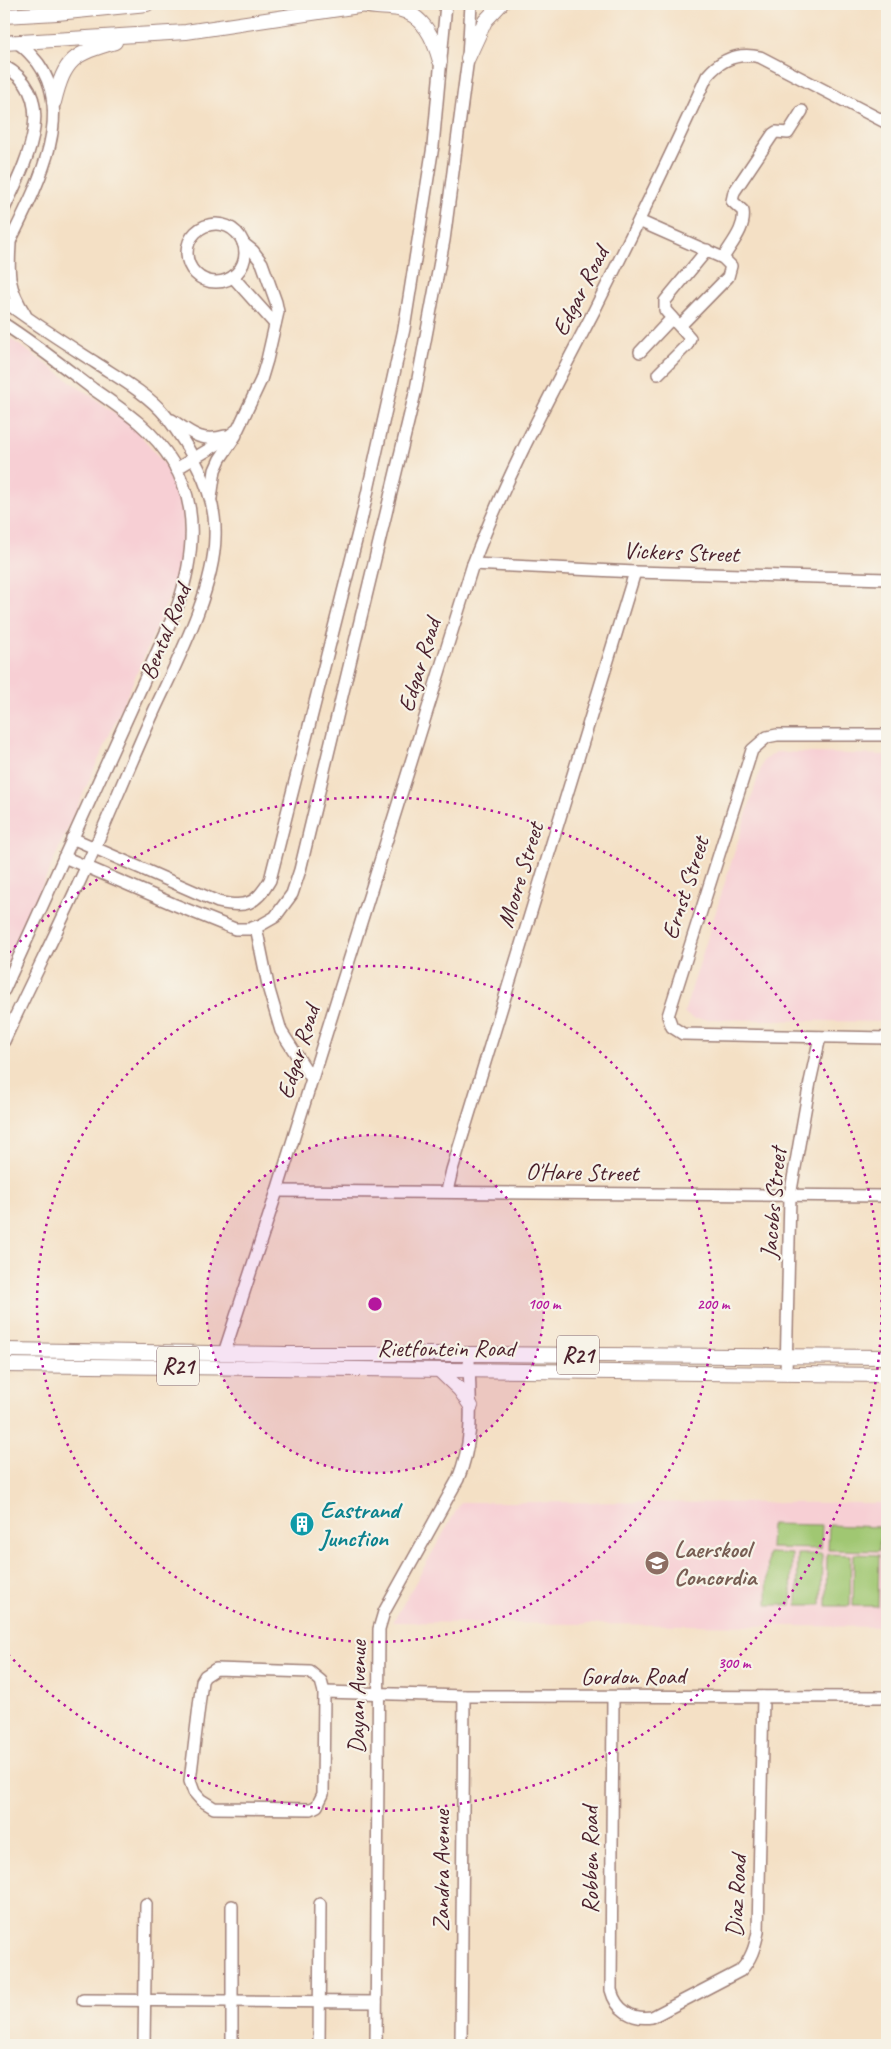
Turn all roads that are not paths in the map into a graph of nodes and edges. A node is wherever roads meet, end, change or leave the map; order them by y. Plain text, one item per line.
1 (44, 4) edge
2 (147, 4) edge
3 (446, 4) edge
4 (471, 4) edge
5 (501, 4) edge
6 (367, 5) edge
7 (57, 13) junction
8 (4, 16) edge
9 (135, 36) junction
10 (4, 38) edge
11 (18, 42) junction
12 (4, 43) edge
13 (468, 58) junction
14 (440, 61) junction
15 (4, 66) edge
16 (54, 102) junction
17 (802, 112) dead end
18 (887, 123) edge
19 (4, 209) edge
20 (639, 221) junction
21 (10, 240) junction
22 (243, 243) junction
23 (707, 250) junction
24 (4, 254) edge
25 (723, 258) junction
26 (233, 277) junction
27 (4, 301) edge
28 (29, 320) junction
29 (676, 322) junction
30 (4, 324) edge
31 (275, 324) junction
32 (640, 352) dead end
33 (658, 374) dead end
34 (164, 415) junction
35 (236, 430) junction
36 (194, 459) junction
37 (176, 469) junction
38 (210, 500) junction
39 (473, 564) junction
40 (636, 572) junction
41 (887, 579) edge
42 (887, 732) edge
43 (72, 838) junction
44 (95, 848) junction
45 (64, 857) junction
46 (86, 867) junction
47 (256, 927) junction
48 (4, 990) edge
49 (820, 1037) junction
50 (887, 1038) edge
51 (4, 1041) edge
52 (312, 1079) junction
53 (277, 1191) junction
54 (447, 1191) junction
55 (790, 1196) junction
56 (887, 1196) edge
57 (4, 1350) edge
58 (224, 1352) junction
59 (469, 1354) junction
60 (709, 1356) junction
61 (787, 1356) junction
62 (887, 1357) edge
63 (4, 1365) edge
64 (438, 1370) junction
65 (469, 1371) junction
66 (709, 1373) junction
67 (786, 1374) junction
68 (887, 1374) edge
69 (471, 1406) junction
70 (324, 1692) junction
71 (378, 1695) junction
72 (464, 1696) junction
73 (612, 1697) junction
74 (887, 1697) edge
75 (763, 1698) junction
76 (146, 1904) dead end
77 (320, 1904) dead end
78 (232, 1906) dead end
79 (83, 2000) dead end
80 (145, 2001) junction
81 (232, 2001) junction
82 (320, 2002) junction
83 (376, 2002) junction
84 (631, 2015) joint
85 (144, 2045) edge
86 (232, 2045) edge
87 (319, 2045) edge
88 (376, 2045) edge
89 (461, 2045) edge

1 - 7 main road
2 - 7 main road
3 - 14 street
4 - 13 street
5 - 13 main road
6 - 9 main road
6 - 14 main road
7 - 8 main road
9 - 11 main road
9 - 16 main road
10 - 11 street
11 - 12 main road
11 - 16 street
13 - 47 street
14 - 44 street
15 - 19 street
16 - 21 street
17 - 25 street
18 - 20 street, Edgar Road
20 - 23 street
20 - 39 street, Edgar Road
21 - 24 street
21 - 28 street
22 - 26 street
22 - 26 street
22 - 31 street
23 - 25 street
23 - 29 street
25 - 29 street
26 - 31 street
27 - 28 street, Bental Road
28 - 34 street, Bental Road
29 - 32 street
29 - 33 street
30 - 37 street, Bental Road
31 - 35 street
34 - 35 street
34 - 36 street, Bental Road
35 - 36 street
35 - 38 street
36 - 37 street
36 - 38 street, Bental Road
37 - 43 street, Bental Road
38 - 44 street, Bental Road
39 - 40 street, Vickers Street
39 - 52 street, Edgar Road
40 - 41 street, Vickers Street
40 - 54 street, Moore Street
42 - 49 street, Ernst Street
43 - 44 street
43 - 45 street, Bental Road
44 - 46 street, Bental Road
45 - 46 street
45 - 48 street, Bental Road
46 - 47 street
46 - 51 street, Bental Road
47 - 52 street
49 - 50 street, Ernst Street
49 - 55 street, Jacobs Street
52 - 53 street, Edgar Road
53 - 54 street, O'Hare Street
53 - 58 street, Edgar Road
54 - 55 street, O'Hare Street
55 - 56 street, O'Hare Street
55 - 61 street, Jacobs Street
57 - 58 main road, Rietfontein Road / R21
58 - 59 main road, Rietfontein Road / R21
59 - 60 main road, Rietfontein Road / R21
59 - 65 street, Dayan Avenue
60 - 61 main road, Rietfontein Road / R21
60 - 66 main road
61 - 62 main road, Rietfontein Road / R21
61 - 67 street, Jacobs Street
63 - 64 main road, Rietfontein Road / R21
64 - 65 main road, Rietfontein Road / R21
64 - 69 main road
65 - 66 main road, Rietfontein Road / R21
65 - 69 street, Dayan Avenue
66 - 67 main road, Rietfontein Road / R21
67 - 68 main road, Rietfontein Road / R21
69 - 71 street, Dayan Avenue
70 - 70 street
70 - 71 street, Gordon Road
71 - 72 street, Gordon Road
71 - 83 street, Dayan Avenue
72 - 73 street, Gordon Road
72 - 89 street, Zandra Avenue
73 - 75 street, Gordon Road
73 - 84 street, Robben Road
74 - 75 street, Gordon Road
75 - 84 street, Diaz Road
76 - 80 street
77 - 82 street
78 - 81 street
79 - 80 street
80 - 81 street
80 - 85 street
81 - 82 street
81 - 86 street
82 - 83 street
82 - 87 street
83 - 88 street, Dayan Avenue

